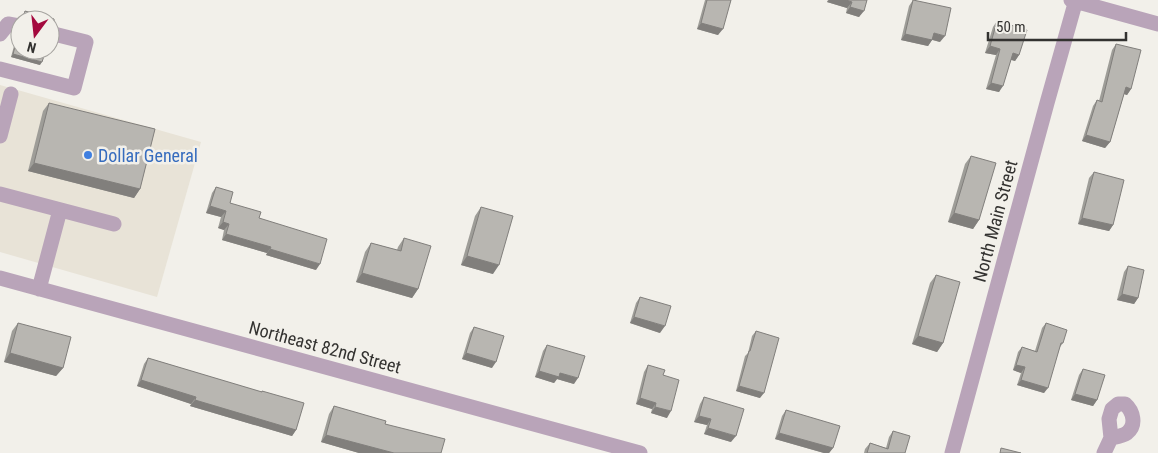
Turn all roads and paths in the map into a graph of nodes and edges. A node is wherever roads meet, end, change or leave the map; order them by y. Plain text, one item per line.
1 (1074, 0) edge
2 (10, 24) edge
3 (1158, 24) edge
4 (0, 34) edge
5 (60, 36) edge
6 (0, 69) edge
7 (11, 94) dead end
8 (0, 136) edge
9 (0, 194) edge
10 (60, 210) junction
11 (114, 224) dead end
12 (0, 278) edge
13 (39, 289) junction
14 (1111, 438) dead end
15 (640, 453) edge
16 (952, 453) edge
17 (1104, 453) edge

1 - 3 street
1 - 16 street, North Main Street
2 - 4 street
5 - 6 street
7 - 8 street
9 - 10 street
10 - 11 street
10 - 13 street
12 - 13 street, Northeast 82nd Street
13 - 15 street, Northeast 82nd Street
14 - 17 street

